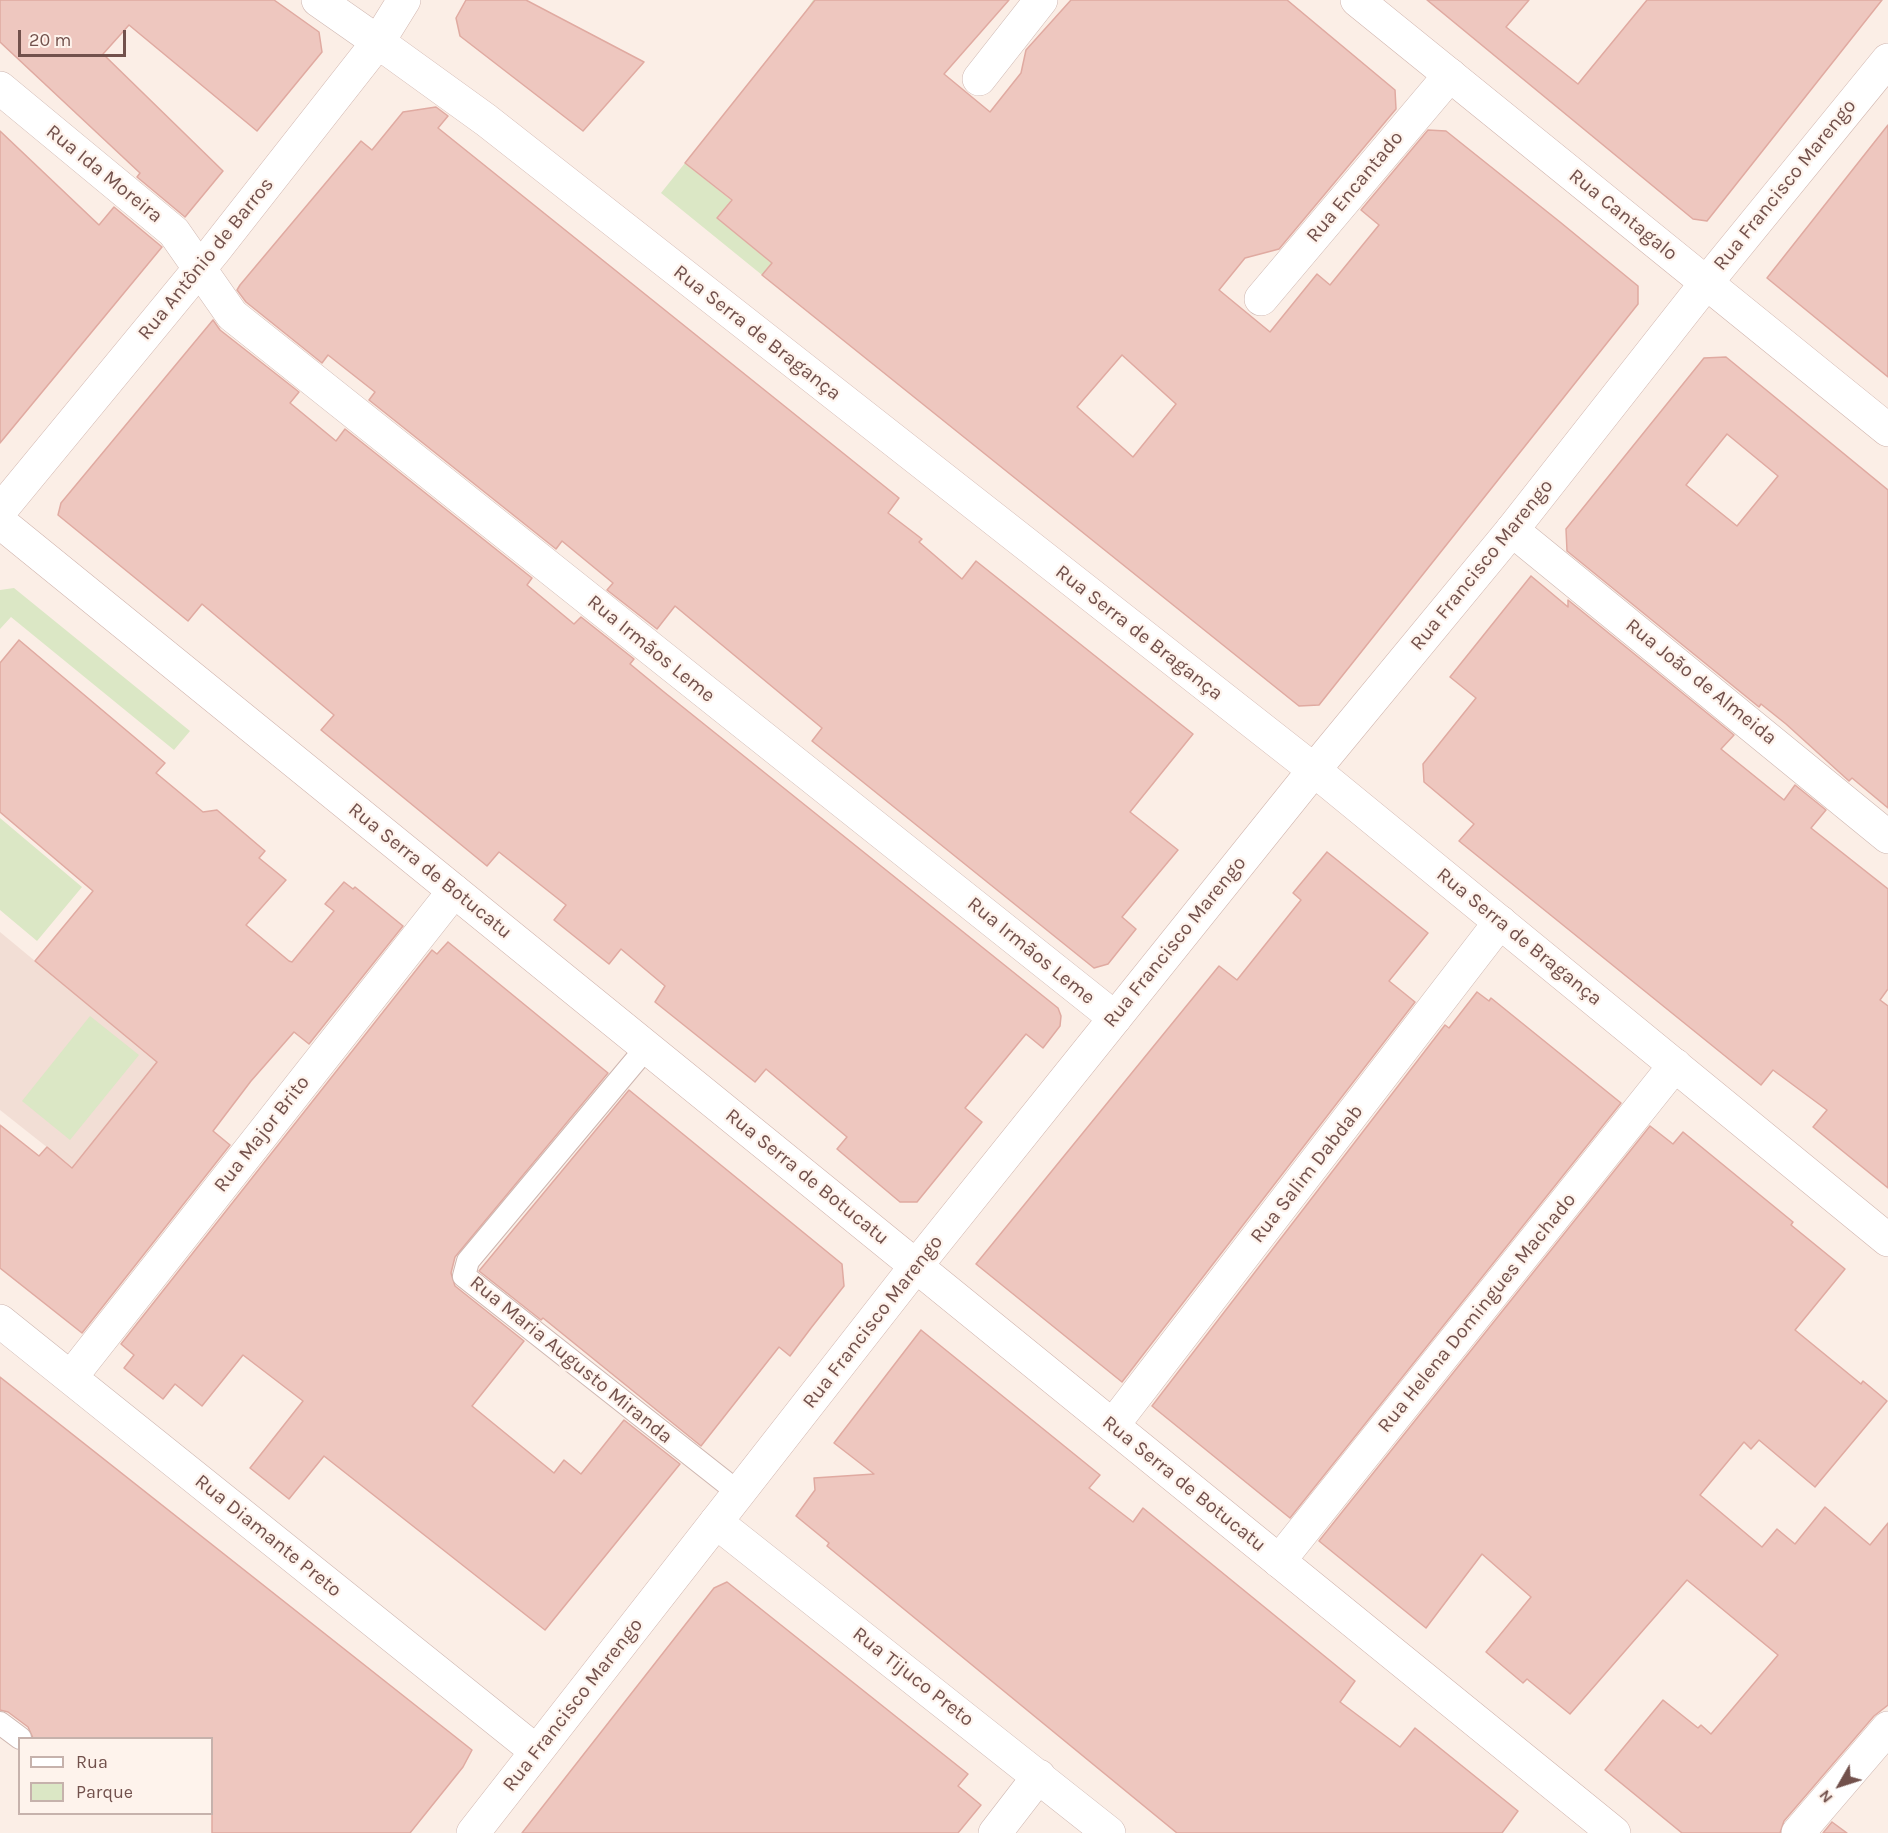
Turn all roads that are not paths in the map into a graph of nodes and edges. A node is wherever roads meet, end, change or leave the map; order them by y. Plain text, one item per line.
1 (318, 0) edge
2 (404, 0) edge
3 (1041, 0) edge
4 (1357, 0) edge
5 (378, 42) junction
6 (1888, 60) edge
7 (1449, 75) junction
8 (979, 79) dead end
9 (0, 88) edge
10 (201, 268) junction
11 (1707, 282) junction
12 (1261, 299) dead end
13 (1888, 430) edge
14 (0, 511) edge
15 (0, 522) edge
16 (1512, 530) junction
17 (1314, 770) junction
18 (1888, 837) edge
19 (454, 891) junction
20 (1500, 922) junction
21 (1115, 1018) junction
22 (647, 1047) junction
23 (1675, 1065) junction
24 (1888, 1240) edge
25 (916, 1266) junction
26 (0, 1321) edge
27 (71, 1377) junction
28 (1113, 1425) junction
29 (739, 1493) junction
30 (717, 1522) junction
31 (1279, 1561) junction
32 (0, 1723) edge
33 (1888, 1728) edge
34 (19, 1737) edge
35 (536, 1751) junction
36 (1039, 1776) junction
37 (473, 1833) edge
38 (995, 1833) edge
39 (1109, 1833) edge
40 (1614, 1833) edge
41 (1798, 1833) edge

1 - 5 street, Rua Serra de Bragança
2 - 5 street, Rua Antônio de Barros
3 - 8 street
4 - 7 street, Rua Cantagalo
5 - 10 street, Rua Antônio de Barros
5 - 17 street, Rua Serra de Bragança
6 - 11 street, Rua Francisco Marengo
7 - 11 street, Rua Cantagalo
7 - 12 street, Rua Encantado
9 - 10 street, Rua Ida Moreira
10 - 14 street, Rua Antônio de Barros
10 - 21 street, Rua Irmãos Leme
11 - 13 street, Rua Cantagalo
11 - 16 street, Rua Francisco Marengo
15 - 19 street, Rua Serra de Botucatu
16 - 17 street, Rua Francisco Marengo
16 - 18 street, Rua João de Almeida
17 - 20 street, Rua Serra de Bragança
17 - 21 street, Rua Francisco Marengo
19 - 22 street, Rua Serra de Botucatu
19 - 27 street, Rua Major Brito
20 - 23 street, Rua Serra de Bragança
20 - 28 street, Rua Salim Dabdab
21 - 25 street, Rua Francisco Marengo
22 - 25 street, Rua Serra de Botucatu
22 - 29 lane, Rua Maria Augusto Miranda
23 - 24 street, Rua Serra de Bragança
23 - 31 street, Rua Helena Domingues Machado
25 - 28 street, Rua Serra de Botucatu
25 - 29 street, Rua Francisco Marengo
26 - 27 street, Rua Diamante Preto
27 - 35 street, Rua Diamante Preto
28 - 31 street, Rua Serra de Botucatu
29 - 30 street, Rua Francisco Marengo
30 - 35 street, Rua Francisco Marengo
30 - 36 street, Rua Tijuco Preto
31 - 40 street, Rua Serra de Botucatu
32 - 34 lane
33 - 41 street
35 - 37 street, Rua Francisco Marengo
36 - 38 street
36 - 39 street, Rua Tijuco Preto

